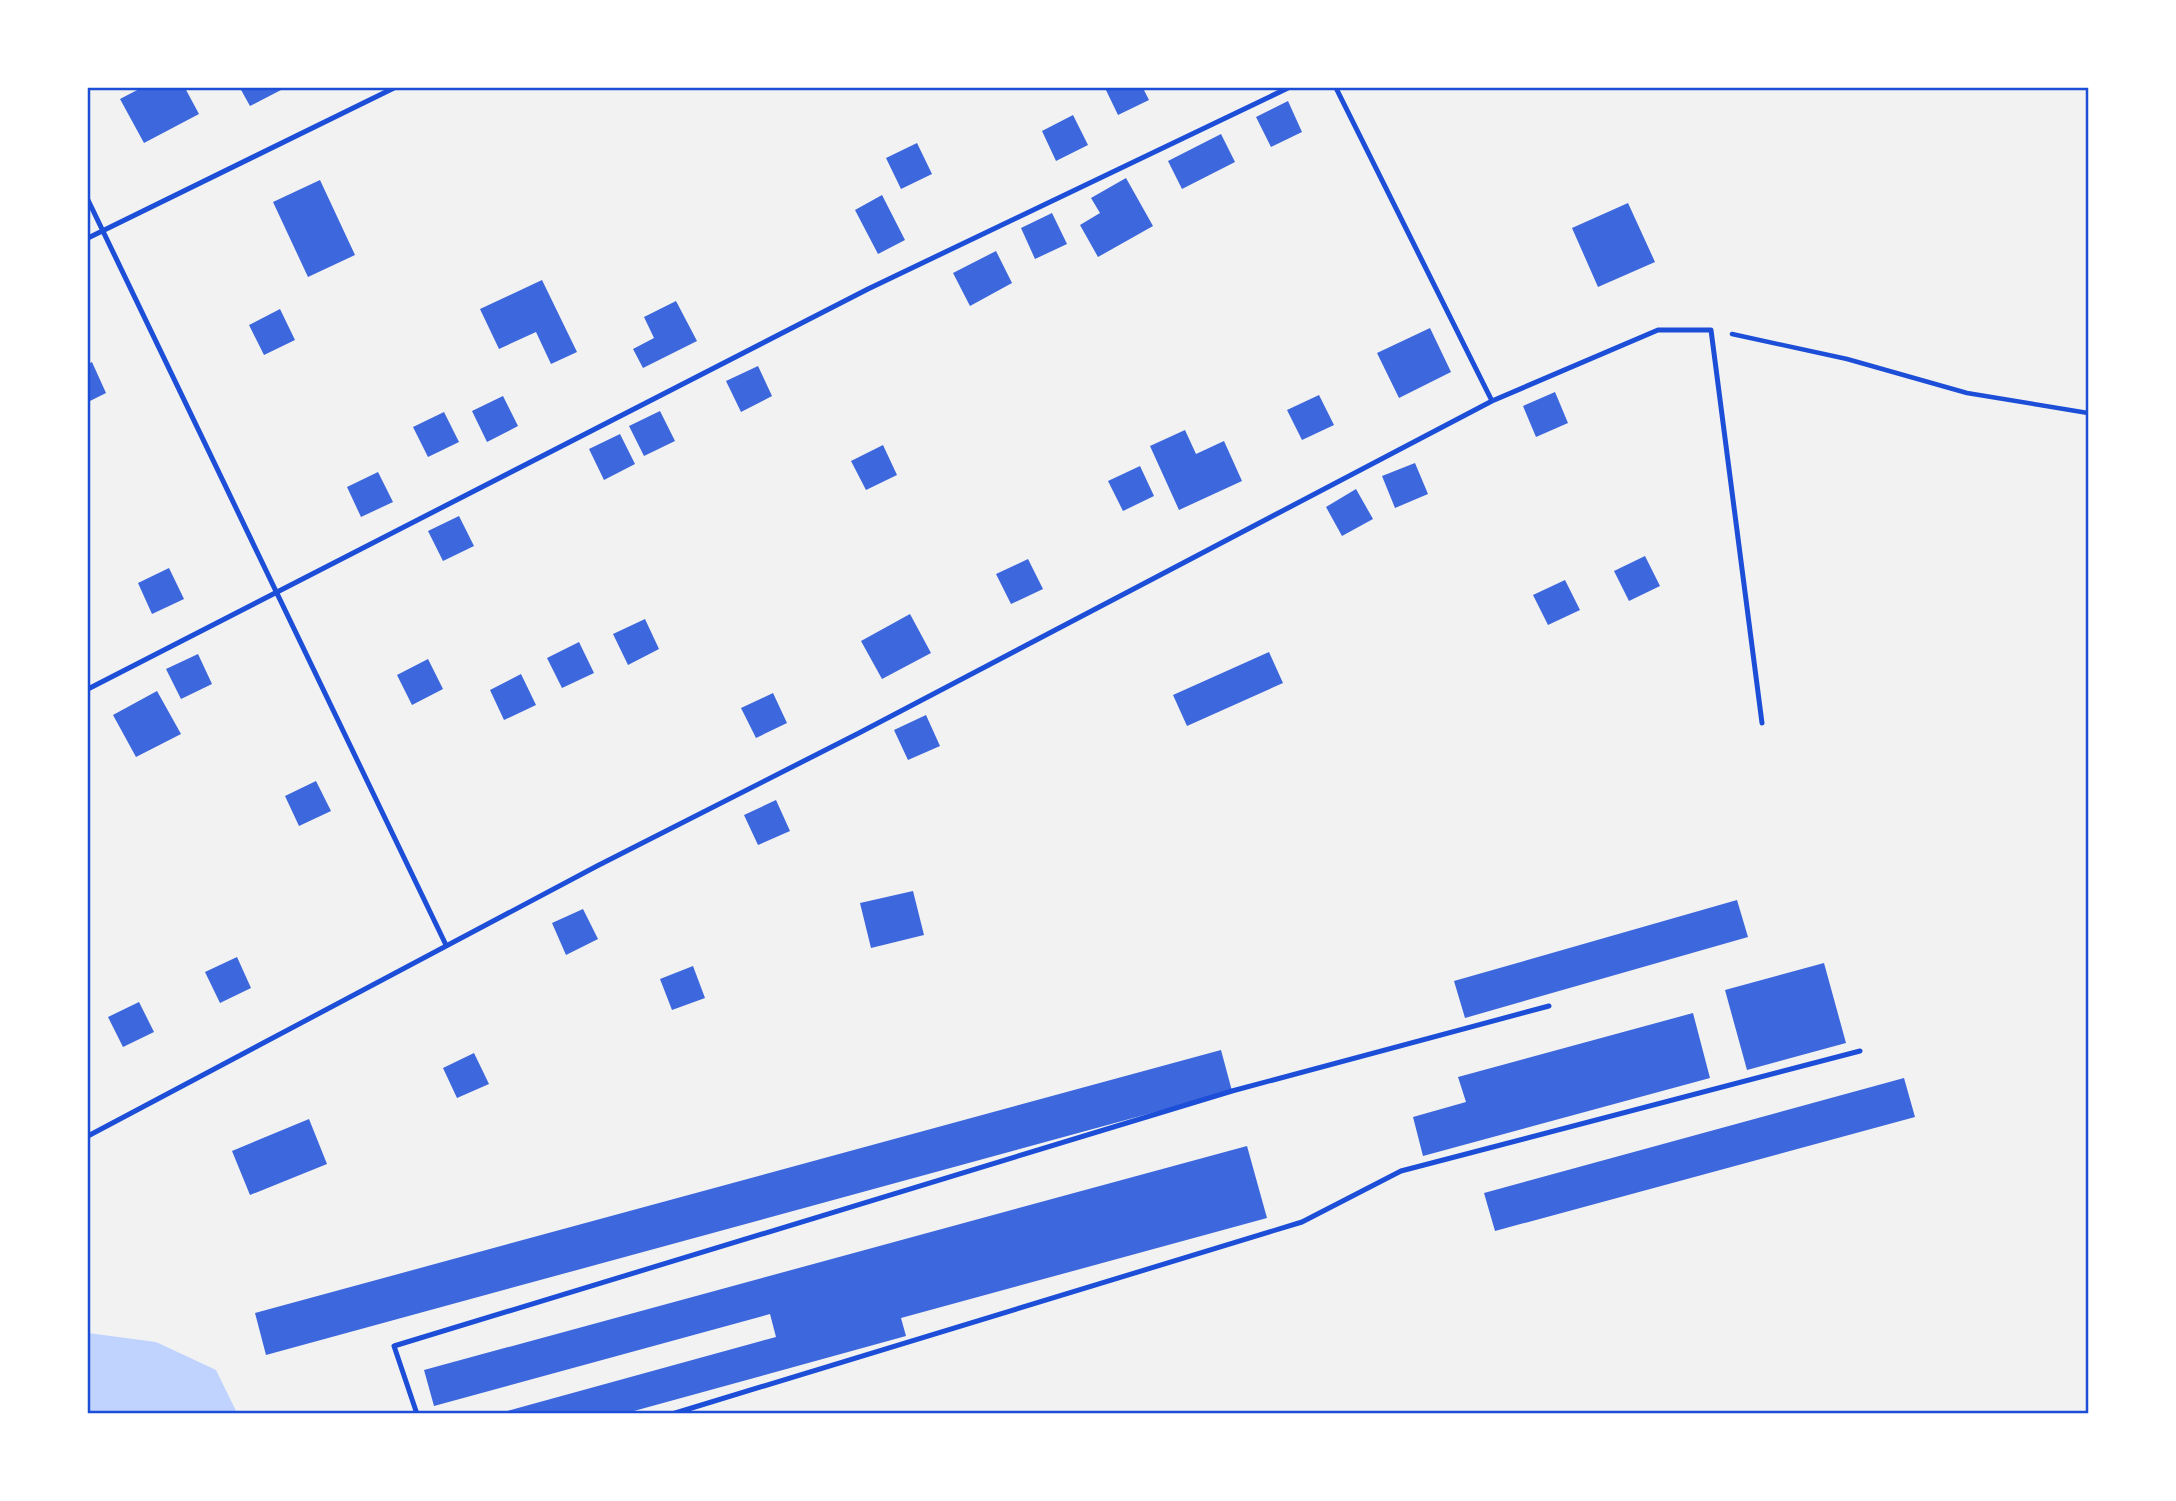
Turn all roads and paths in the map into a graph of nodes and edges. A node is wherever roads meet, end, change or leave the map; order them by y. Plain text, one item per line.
1 (394, 88) edge
2 (1288, 88) edge
3 (1336, 88) edge
4 (88, 200) edge
5 (102, 230) junction
6 (88, 238) edge
7 (1711, 330) junction
8 (1492, 401) junction
9 (2088, 413) edge
10 (277, 593) junction
11 (88, 689) edge
12 (1762, 723) dead end
13 (446, 945) junction
14 (1549, 1006) dead end
15 (1860, 1051) dead end
16 (88, 1136) edge
17 (418, 1413) edge
18 (673, 1413) edge

1 - 5 lane
2 - 10 lane
3 - 8 lane
4 - 5 lane
5 - 6 lane
5 - 10 lane
7 - 8 lane
7 - 9 path
7 - 12 lane
8 - 13 lane
10 - 11 lane
10 - 13 lane
13 - 16 lane
14 - 17 lane
15 - 18 lane

